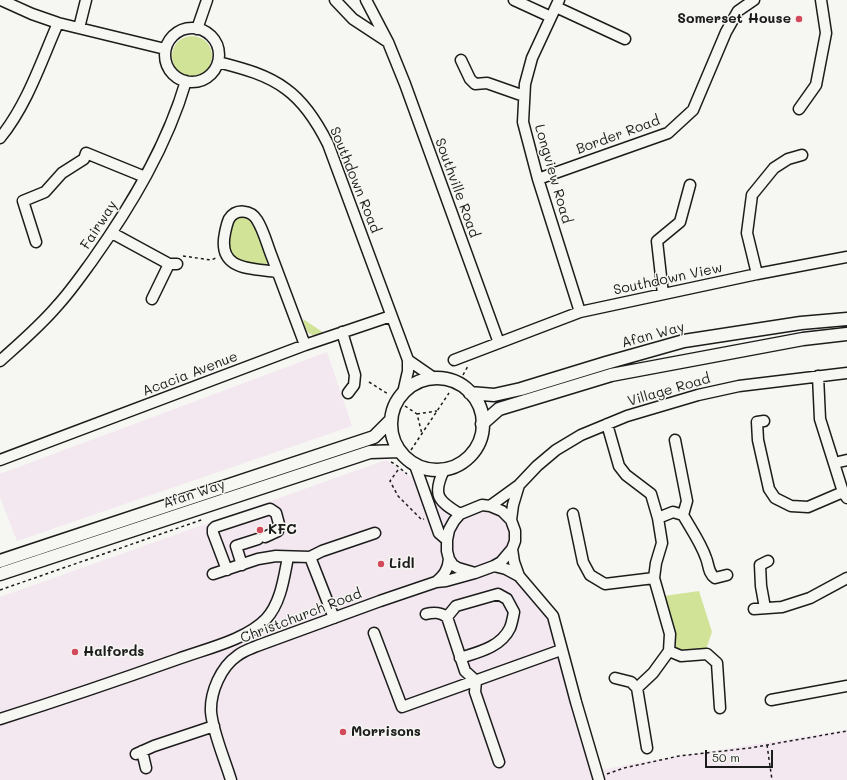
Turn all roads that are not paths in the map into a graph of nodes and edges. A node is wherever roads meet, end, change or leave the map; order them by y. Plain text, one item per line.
1 (1, 0) edge
2 (86, 0) edge
3 (207, 0) edge
4 (336, 0) edge
5 (366, 0) edge
6 (514, 0) edge
7 (754, 0) edge
8 (821, 0) edge
9 (556, 8) edge
10 (58, 23) junction
11 (79, 28) junction
12 (197, 29) junction
13 (625, 39) dead end
14 (388, 42) junction
15 (165, 49) junction
16 (460, 60) dead end
17 (218, 62) junction
18 (186, 81) junction
19 (524, 96) junction
20 (799, 109) dead end
21 (0, 138) edge
22 (802, 155) dead end
23 (145, 177) junction
24 (538, 179) junction
25 (690, 185) dead end
26 (112, 233) junction
27 (36, 242) dead end
28 (847, 257) edge
29 (277, 272) junction
30 (757, 274) junction
31 (663, 294) junction
32 (152, 299) dead end
33 (580, 312) junction
34 (391, 316) junction
35 (847, 319) edge
36 (342, 332) junction
37 (847, 334) edge
38 (499, 343) junction
39 (305, 345) junction
40 (408, 360) junction
41 (454, 360) dead end
42 (0, 361) edge
43 (847, 373) edge
44 (818, 376) junction
45 (434, 378) junction
46 (403, 393) junction
47 (470, 393) junction
48 (348, 394) dead end
49 (391, 420) junction
50 (764, 421) dead end
51 (482, 424) junction
52 (607, 424) junction
53 (675, 440) dead end
54 (405, 450) junction
55 (0, 460) edge
56 (847, 460) edge
57 (834, 463) junction
58 (415, 465) junction
59 (444, 470) junction
60 (520, 485) junction
61 (845, 495) edge
62 (490, 506) junction
63 (460, 514) junction
64 (573, 514) dead end
65 (683, 515) junction
66 (658, 518) junction
67 (511, 520) junction
68 (374, 533) dead end
69 (447, 540) junction
70 (512, 548) junction
71 (288, 557) junction
72 (310, 557) junction
73 (449, 559) junction
74 (0, 561) edge
75 (768, 561) dead end
76 (242, 565) junction
77 (494, 566) junction
78 (227, 570) junction
79 (474, 573) junction
80 (0, 574) edge
81 (213, 574) dead end
82 (728, 575) dead end
83 (519, 576) junction
84 (654, 578) junction
85 (847, 578) edge
86 (436, 582) junction
87 (426, 614) dead end
88 (447, 617) junction
89 (334, 618) junction
90 (374, 632) dead end
91 (561, 650) junction
92 (669, 651) junction
93 (460, 658) junction
94 (615, 678) dead end
95 (476, 681) junction
96 (847, 686) edge
97 (637, 688) junction
98 (771, 700) dead end
99 (720, 708) dead end
100 (0, 719) edge
101 (214, 726) junction
102 (648, 748) dead end
103 (499, 762) dead end
104 (146, 768) dead end
105 (599, 778) edge
106 (231, 780) edge

1 - 10 street
2 - 11 street
3 - 12 street
4 - 14 street
5 - 14 street, Southville Road
6 - 9 street
7 - 24 street, Border Road
8 - 20 street
9 - 13 street
9 - 19 street, Longview Road
10 - 11 street
10 - 21 street
11 - 15 street
12 - 15 street
12 - 17 street
14 - 38 street, Southville Road
15 - 18 street
16 - 19 street
17 - 18 street
17 - 34 street, Southdown Road
18 - 23 street, Fairway
19 - 24 street, Longview Road
22 - 30 street
23 - 26 street, Fairway
23 - 27 street
24 - 33 street, Longview Road
25 - 31 street
26 - 32 street
26 - 42 street, Fairway
28 - 30 street, Southdown View
29 - 29 street
29 - 39 street
30 - 31 street, Southdown View
31 - 33 street, Southdown View
33 - 38 street, Southdown View
34 - 36 street, Acacia Avenue
34 - 40 street, Southdown Road
35 - 47 main road, Afan Way
36 - 39 street, Acacia Avenue
36 - 48 street
37 - 51 main road, Afan Way
38 - 41 street, Southdown View
39 - 55 street, Acacia Avenue
40 - 45 street
40 - 46 street, Southdown Road
43 - 44 street, Village Road
44 - 52 street, Village Road
44 - 57 street
45 - 46 main road
45 - 47 main road
46 - 49 main road
47 - 51 main road
49 - 54 main road
49 - 74 main road, Afan Way
50 - 61 street
51 - 59 main road
52 - 60 street, Village Road
52 - 66 street
53 - 65 street
54 - 58 main road
54 - 80 main road, Afan Way
56 - 57 street
57 - 61 street
58 - 59 main road
58 - 69 street
59 - 63 street
60 - 62 street, Village Road
60 - 67 street, Village Road
62 - 63 street
62 - 67 street
63 - 69 street
64 - 84 street
65 - 66 street
65 - 82 street
66 - 84 street
67 - 70 street
68 - 72 street
69 - 73 street
70 - 77 street
70 - 83 street
71 - 72 street
71 - 76 street
71 - 100 street
72 - 89 street
73 - 79 street
73 - 86 street
75 - 85 street
76 - 78 street
76 - 78 street
77 - 79 street
77 - 83 street
78 - 81 street
79 - 86 street, Christchurch Road
83 - 91 street
84 - 92 street
86 - 89 street, Christchurch Road
87 - 88 street
88 - 93 street
88 - 93 street
89 - 101 street, Christchurch Road
90 - 95 street
91 - 95 street
91 - 105 street
92 - 97 street
92 - 99 street
93 - 95 street
94 - 97 street
95 - 103 street
96 - 98 street
97 - 102 street
101 - 104 street
101 - 106 street, Christchurch Road

